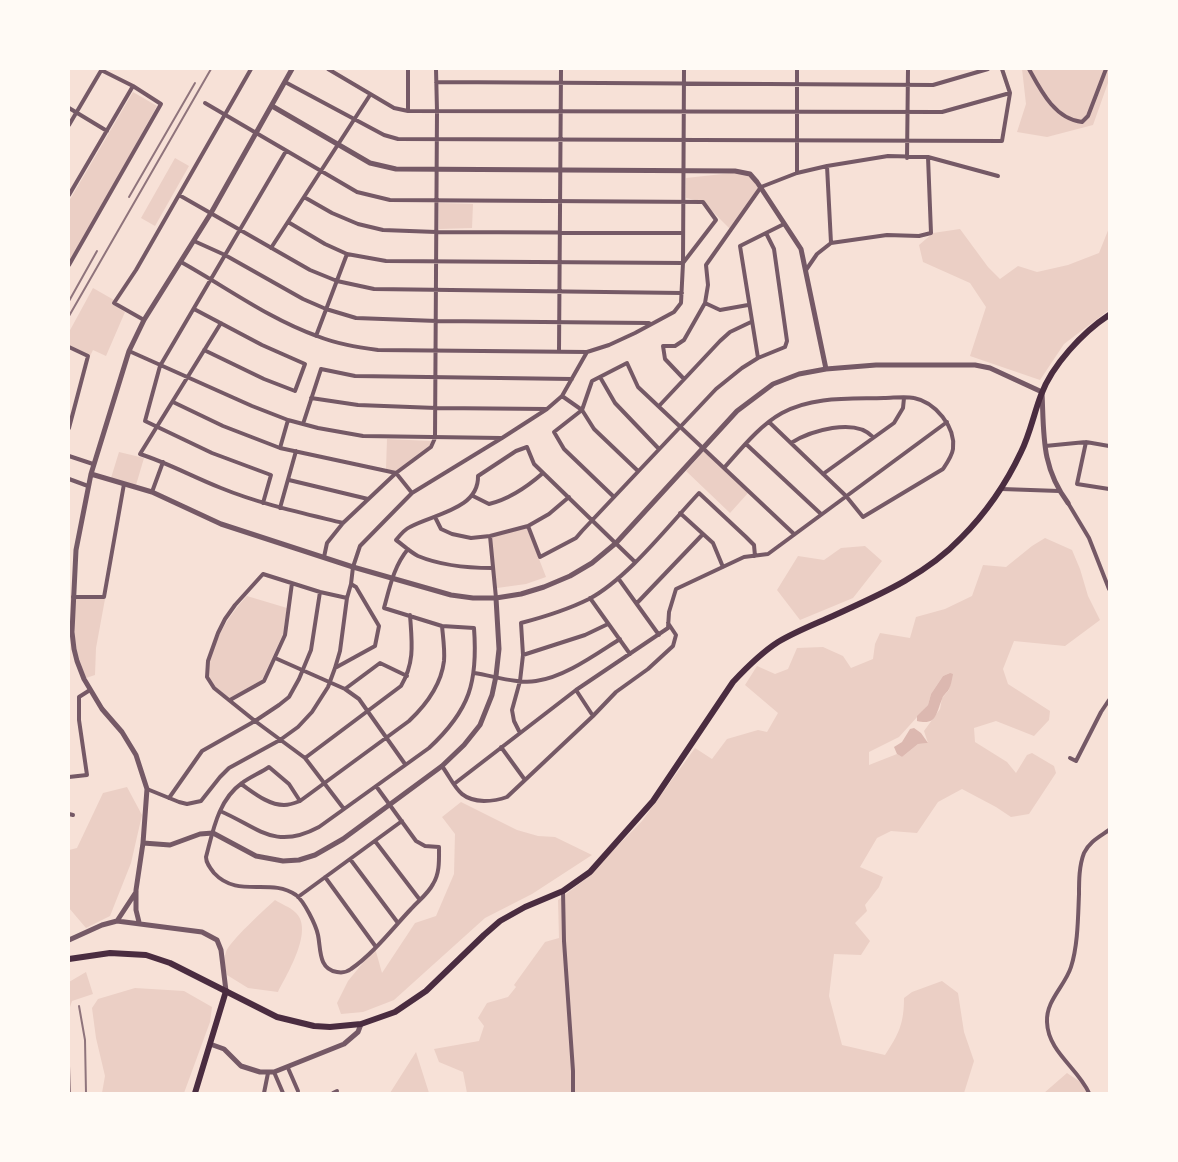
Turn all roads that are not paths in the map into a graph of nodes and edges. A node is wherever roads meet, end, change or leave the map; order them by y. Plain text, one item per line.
1 (101, 69) edge
2 (251, 69) edge
3 (292, 69) edge
4 (330, 69) edge
5 (408, 69) edge
6 (436, 69) edge
7 (561, 69) edge
8 (684, 69) edge
9 (797, 69) edge
10 (908, 69) edge
11 (988, 69) edge
12 (1002, 69) edge
13 (1030, 69) edge
14 (1106, 69) edge
15 (285, 82) junction
16 (436, 82) junction
17 (561, 83) junction
18 (684, 84) junction
19 (797, 84) junction
20 (909, 85) junction
21 (133, 86) junction
22 (1010, 93) junction
23 (370, 94) junction
24 (205, 103) dead end
25 (272, 106) junction
26 (69, 108) edge
27 (408, 111) junction
28 (437, 111) junction
29 (560, 111) junction
30 (76, 112) junction
31 (684, 112) junction
32 (796, 112) junction
33 (909, 113) junction
34 (225, 115) junction
35 (354, 118) junction
36 (69, 125) edge
37 (107, 131) junction
38 (255, 133) junction
39 (437, 139) junction
40 (561, 140) junction
41 (683, 140) junction
42 (796, 140) junction
43 (908, 140) junction
44 (337, 144) junction
45 (286, 151) junction
46 (928, 157) junction
47 (907, 158) junction
48 (827, 166) junction
49 (436, 170) junction
50 (320, 171) junction
51 (560, 171) junction
52 (683, 172) junction
53 (797, 173) junction
54 (998, 176) dead end
55 (761, 187) junction
56 (69, 195) edge
57 (179, 195) junction
58 (304, 197) junction
59 (436, 200) junction
60 (560, 202) junction
61 (683, 203) junction
62 (211, 213) junction
63 (288, 222) junction
64 (784, 224) junction
65 (240, 230) junction
66 (436, 232) junction
67 (560, 232) junction
68 (683, 233) junction
69 (766, 233) junction
70 (194, 241) junction
71 (831, 243) junction
72 (271, 248) junction
73 (347, 254) junction
74 (225, 255) junction
75 (560, 261) junction
76 (181, 262) junction
77 (436, 262) junction
78 (683, 263) junction
79 (69, 265) edge
80 (806, 270) junction
81 (211, 279) junction
82 (337, 281) junction
83 (437, 291) junction
84 (560, 292) junction
85 (682, 293) junction
86 (705, 303) junction
87 (748, 305) junction
88 (194, 309) junction
89 (326, 309) junction
90 (1109, 315) edge
91 (144, 320) junction
92 (437, 322) junction
93 (559, 322) junction
94 (751, 322) junction
95 (221, 323) junction
96 (652, 323) junction
97 (316, 336) junction
98 (69, 347) edge
99 (204, 350) junction
100 (436, 350) junction
101 (129, 351) junction
102 (559, 351) junction
103 (587, 352) junction
104 (758, 358) junction
105 (160, 366) junction
106 (826, 368) junction
107 (188, 377) junction
108 (600, 377) junction
109 (436, 378) junction
110 (572, 379) junction
111 (684, 379) junction
112 (1042, 392) junction
113 (562, 396) junction
114 (311, 398) junction
115 (904, 398) junction
116 (173, 402) junction
117 (659, 406) junction
118 (436, 408) junction
119 (547, 409) junction
120 (582, 410) junction
121 (288, 420) junction
122 (769, 422) junction
123 (947, 422) junction
124 (303, 424) junction
125 (680, 427) junction
126 (69, 428) edge
127 (156, 428) junction
128 (873, 437) junction
129 (436, 438) junction
130 (502, 438) junction
131 (1086, 442) junction
132 (791, 443) junction
133 (746, 444) junction
134 (1045, 446) junction
135 (1109, 446) edge
136 (280, 448) junction
137 (703, 448) junction
138 (659, 449) junction
139 (296, 451) junction
140 (69, 456) edge
141 (163, 462) junction
142 (93, 464) junction
143 (724, 468) junction
144 (638, 471) junction
145 (396, 473) junction
146 (543, 473) junction
147 (90, 474) junction
148 (823, 474) junction
149 (69, 480) edge
150 (289, 480) junction
151 (124, 484) junction
152 (88, 486) junction
153 (1002, 489) junction
154 (1109, 489) edge
155 (1059, 491) junction
156 (152, 492) junction
157 (412, 493) junction
158 (473, 496) junction
159 (846, 496) junction
160 (614, 497) junction
161 (569, 498) junction
162 (368, 499) junction
163 (263, 503) junction
164 (1068, 504) joint
165 (280, 508) junction
166 (680, 513) junction
167 (821, 514) junction
168 (436, 517) junction
169 (592, 520) junction
170 (343, 523) junction
171 (528, 526) junction
172 (703, 534) junction
173 (794, 534) junction
174 (490, 536) junction
175 (616, 543) junction
176 (408, 549) junction
177 (755, 556) junction
178 (324, 557) junction
179 (635, 562) junction
180 (353, 567) junction
181 (723, 567) junction
182 (492, 568) junction
183 (392, 578) junction
184 (618, 578) junction
185 (292, 583) junction
186 (352, 584) junction
187 (1109, 589) edge
188 (320, 592) junction
189 (73, 597) junction
190 (347, 598) junction
191 (496, 598) junction
192 (590, 598) junction
193 (637, 603) junction
194 (410, 616) junction
195 (668, 623) junction
196 (608, 624) junction
197 (442, 626) junction
198 (70, 632) edge
199 (659, 634) junction
200 (620, 639) junction
201 (630, 654) junction
202 (522, 655) junction
203 (275, 658) junction
204 (335, 668) junction
205 (303, 670) junction
206 (474, 673) junction
207 (407, 676) junction
208 (496, 676) junction
209 (520, 681) junction
210 (329, 683) junction
211 (344, 689) junction
212 (90, 690) junction
213 (576, 690) junction
214 (230, 700) junction
215 (1109, 700) edge
216 (367, 712) junction
217 (594, 716) junction
218 (254, 721) junction
219 (520, 733) junction
220 (386, 738) junction
221 (280, 740) junction
222 (501, 747) junction
223 (306, 758) junction
224 (1070, 758) dead end
225 (406, 764) junction
226 (442, 766) junction
227 (69, 777) edge
228 (525, 780) junction
229 (241, 784) junction
230 (325, 784) junction
231 (454, 784) junction
232 (376, 786) junction
233 (147, 789) junction
234 (169, 798) junction
235 (300, 802) junction
236 (390, 804) junction
237 (344, 809) junction
238 (220, 811) junction
239 (402, 821) junction
240 (1109, 830) edge
241 (213, 833) junction
242 (375, 841) junction
243 (143, 843) junction
244 (350, 859) junction
245 (325, 877) junction
246 (136, 890) junction
247 (563, 891) junction
248 (298, 896) junction
249 (420, 900) junction
250 (117, 921) junction
251 (139, 922) junction
252 (398, 923) junction
253 (69, 940) edge
254 (376, 947) junction
255 (69, 959) edge
256 (226, 991) junction
257 (361, 1024) junction
258 (210, 1044) junction
259 (288, 1068) junction
260 (271, 1073) junction
261 (298, 1091) dead end
262 (195, 1093) edge
263 (264, 1093) edge
264 (283, 1093) edge
265 (573, 1093) edge
266 (1089, 1093) edge

1 - 21 street
1 - 30 street
2 - 34 street
3 - 15 street
4 - 23 street
5 - 27 street
6 - 16 street
7 - 17 street
8 - 18 street
9 - 19 street
10 - 20 street
11 - 20 street
12 - 22 street
13 - 14 street
15 - 25 street
15 - 35 street
16 - 17 street
16 - 28 street
17 - 18 street
17 - 29 street
18 - 19 street
18 - 31 street
19 - 20 street
19 - 32 street
20 - 33 street
21 - 37 street
21 - 79 street
22 - 33 street
22 - 43 street
23 - 27 street
23 - 35 street
24 - 34 street
25 - 38 street
25 - 44 street
26 - 30 street
27 - 28 street
28 - 29 street
28 - 39 street
29 - 31 street
29 - 40 street
30 - 36 street
30 - 37 street
31 - 32 street
31 - 41 street
32 - 33 street
32 - 42 street
33 - 43 street
34 - 38 street
34 - 57 street
35 - 39 street
35 - 44 street
37 - 56 street
38 - 45 street
38 - 62 street
39 - 40 street
39 - 49 street
40 - 41 street
40 - 51 street
41 - 42 street
41 - 52 street
42 - 43 street
42 - 53 street
43 - 47 street
44 - 49 street
44 - 50 street
45 - 50 street
45 - 65 street
46 - 47 street
46 - 54 street
46 - 71 street
47 - 48 street
48 - 53 street
48 - 71 street
49 - 51 street
49 - 59 street
50 - 58 street
50 - 59 street
51 - 52 street
51 - 60 street
52 - 55 street
52 - 61 street
53 - 55 street
55 - 64 street
55 - 86 street
57 - 62 street
57 - 91 street
58 - 63 street
58 - 66 street
59 - 60 street
59 - 66 street
60 - 61 street
60 - 67 street
61 - 68 street
61 - 78 street
62 - 65 street
62 - 70 street
63 - 72 street
63 - 73 street
64 - 69 street
64 - 80 street
65 - 72 street
65 - 74 street
66 - 67 street
66 - 77 street
67 - 68 street
67 - 75 street
68 - 78 street
69 - 87 street
69 - 104 street
70 - 74 street
70 - 76 street
71 - 80 street
72 - 82 street
73 - 77 street
73 - 82 street
74 - 81 street
74 - 89 street
75 - 77 street
75 - 78 street
75 - 84 street
76 - 81 street
76 - 91 street
77 - 83 street
78 - 85 street
80 - 106 street
81 - 88 street
81 - 97 street
82 - 83 street
82 - 89 street
83 - 84 street
83 - 92 street
84 - 85 street
84 - 93 street
85 - 96 street
86 - 87 street
86 - 111 street
87 - 94 street
88 - 95 street
88 - 105 street
89 - 92 street
89 - 97 street
90 - 112 main road
91 - 101 street
92 - 93 street
92 - 100 street
93 - 96 street
93 - 102 street
94 - 104 street
94 - 111 street
95 - 99 street
95 - 99 street
96 - 103 street
97 - 100 street
98 - 126 street
99 - 107 street
100 - 102 street
100 - 109 street
101 - 105 street
101 - 142 street
102 - 103 street
103 - 110 street
104 - 125 street
105 - 107 street
105 - 127 street
106 - 112 street
106 - 137 street
107 - 116 street
107 - 121 street
108 - 117 street
108 - 120 street
108 - 138 street
109 - 110 street
109 - 114 street
109 - 118 street
110 - 113 street
111 - 117 street
112 - 134 street
112 - 153 main road
113 - 119 street
113 - 120 street
114 - 118 street
114 - 124 street
115 - 122 street
115 - 123 street
115 - 128 street
116 - 127 street
116 - 136 street
117 - 125 street
118 - 119 street
118 - 129 street
119 - 130 street
120 - 144 street
120 - 160 street
121 - 124 street
121 - 136 street
122 - 132 street
122 - 133 street
123 - 159 street
123 - 159 street
124 - 129 street
125 - 137 street
125 - 138 street
127 - 141 street
127 - 163 street
128 - 132 street
128 - 148 street
129 - 130 street
129 - 145 street
130 - 157 street
131 - 134 street
131 - 135 street
131 - 154 street
132 - 148 street
133 - 143 street
133 - 167 street
134 - 155 street
136 - 139 street
137 - 143 street
137 - 175 street
138 - 144 street
139 - 145 street
139 - 150 street
140 - 142 street
141 - 156 street
141 - 163 street
142 - 147 street
143 - 173 street
144 - 160 street
145 - 157 street
145 - 162 street
146 - 158 street
146 - 158 street
146 - 161 street
147 - 151 street
147 - 152 street
148 - 159 street
149 - 152 street
150 - 162 street
150 - 165 street
151 - 156 street
151 - 189 street
152 - 189 street
153 - 155 street
153 - 247 main road
155 - 164 street
156 - 178 street
157 - 180 street
158 - 168 street
159 - 167 street
160 - 169 street
161 - 169 street
161 - 171 street
162 - 170 street
163 - 165 street
164 - 187 street
165 - 170 street
166 - 172 street
166 - 177 street
166 - 179 street
167 - 173 street
168 - 174 street
168 - 176 street
169 - 171 street
169 - 175 street
170 - 178 street
171 - 174 street
172 - 181 street
172 - 193 street
173 - 177 street
174 - 182 street
175 - 179 street
175 - 191 street
176 - 182 street
176 - 183 street
177 - 181 street
178 - 180 street
179 - 184 street
180 - 183 street
180 - 186 street
181 - 195 street
182 - 191 street
183 - 191 street
183 - 194 street
184 - 192 street
184 - 193 street
185 - 188 street
185 - 203 street
185 - 214 street
186 - 190 street
186 - 204 street
188 - 190 street
188 - 205 street
189 - 198 street
190 - 204 street
191 - 208 street
192 - 196 street
192 - 202 street
193 - 199 street
194 - 197 street
194 - 207 street
195 - 199 street
195 - 217 street
196 - 200 street
196 - 202 street
197 - 206 street
197 - 220 street
198 - 212 street
199 - 201 street
200 - 201 street
200 - 209 street
201 - 213 street
202 - 209 street
203 - 205 street
203 - 214 street
204 - 210 street
205 - 210 street
205 - 218 street
206 - 208 street
206 - 225 street
207 - 211 street
207 - 216 street
208 - 209 street
208 - 226 street
209 - 219 street
210 - 211 street
210 - 221 street
211 - 216 street
212 - 227 street
212 - 233 street
213 - 217 street
213 - 219 street
214 - 218 street
215 - 224 street
216 - 220 street
216 - 223 street
217 - 228 street
218 - 221 street
218 - 234 street
219 - 222 street
220 - 225 street
220 - 230 street
221 - 223 street
221 - 234 street
222 - 228 street
222 - 231 street
223 - 230 street
225 - 232 street
226 - 231 street
226 - 236 street
228 - 231 street
229 - 235 street
229 - 235 street
229 - 238 street
230 - 235 street
230 - 237 street
232 - 236 street
232 - 237 street
233 - 234 street
233 - 243 street
236 - 239 street
236 - 241 street
237 - 238 street
238 - 241 street
239 - 242 street
239 - 249 street
240 - 266 street
241 - 243 street
241 - 248 street
242 - 244 street
242 - 249 street
243 - 246 street
244 - 245 street
244 - 252 street
245 - 248 street
245 - 254 street
246 - 250 street
246 - 251 street
247 - 257 main road
247 - 265 street
248 - 254 street
249 - 252 street
250 - 251 street
250 - 253 street
251 - 256 street
252 - 254 street
255 - 256 main road
256 - 257 main road
256 - 258 main road
257 - 259 street
258 - 260 street
258 - 262 main road
259 - 260 street
259 - 261 street
260 - 263 street
260 - 264 street

